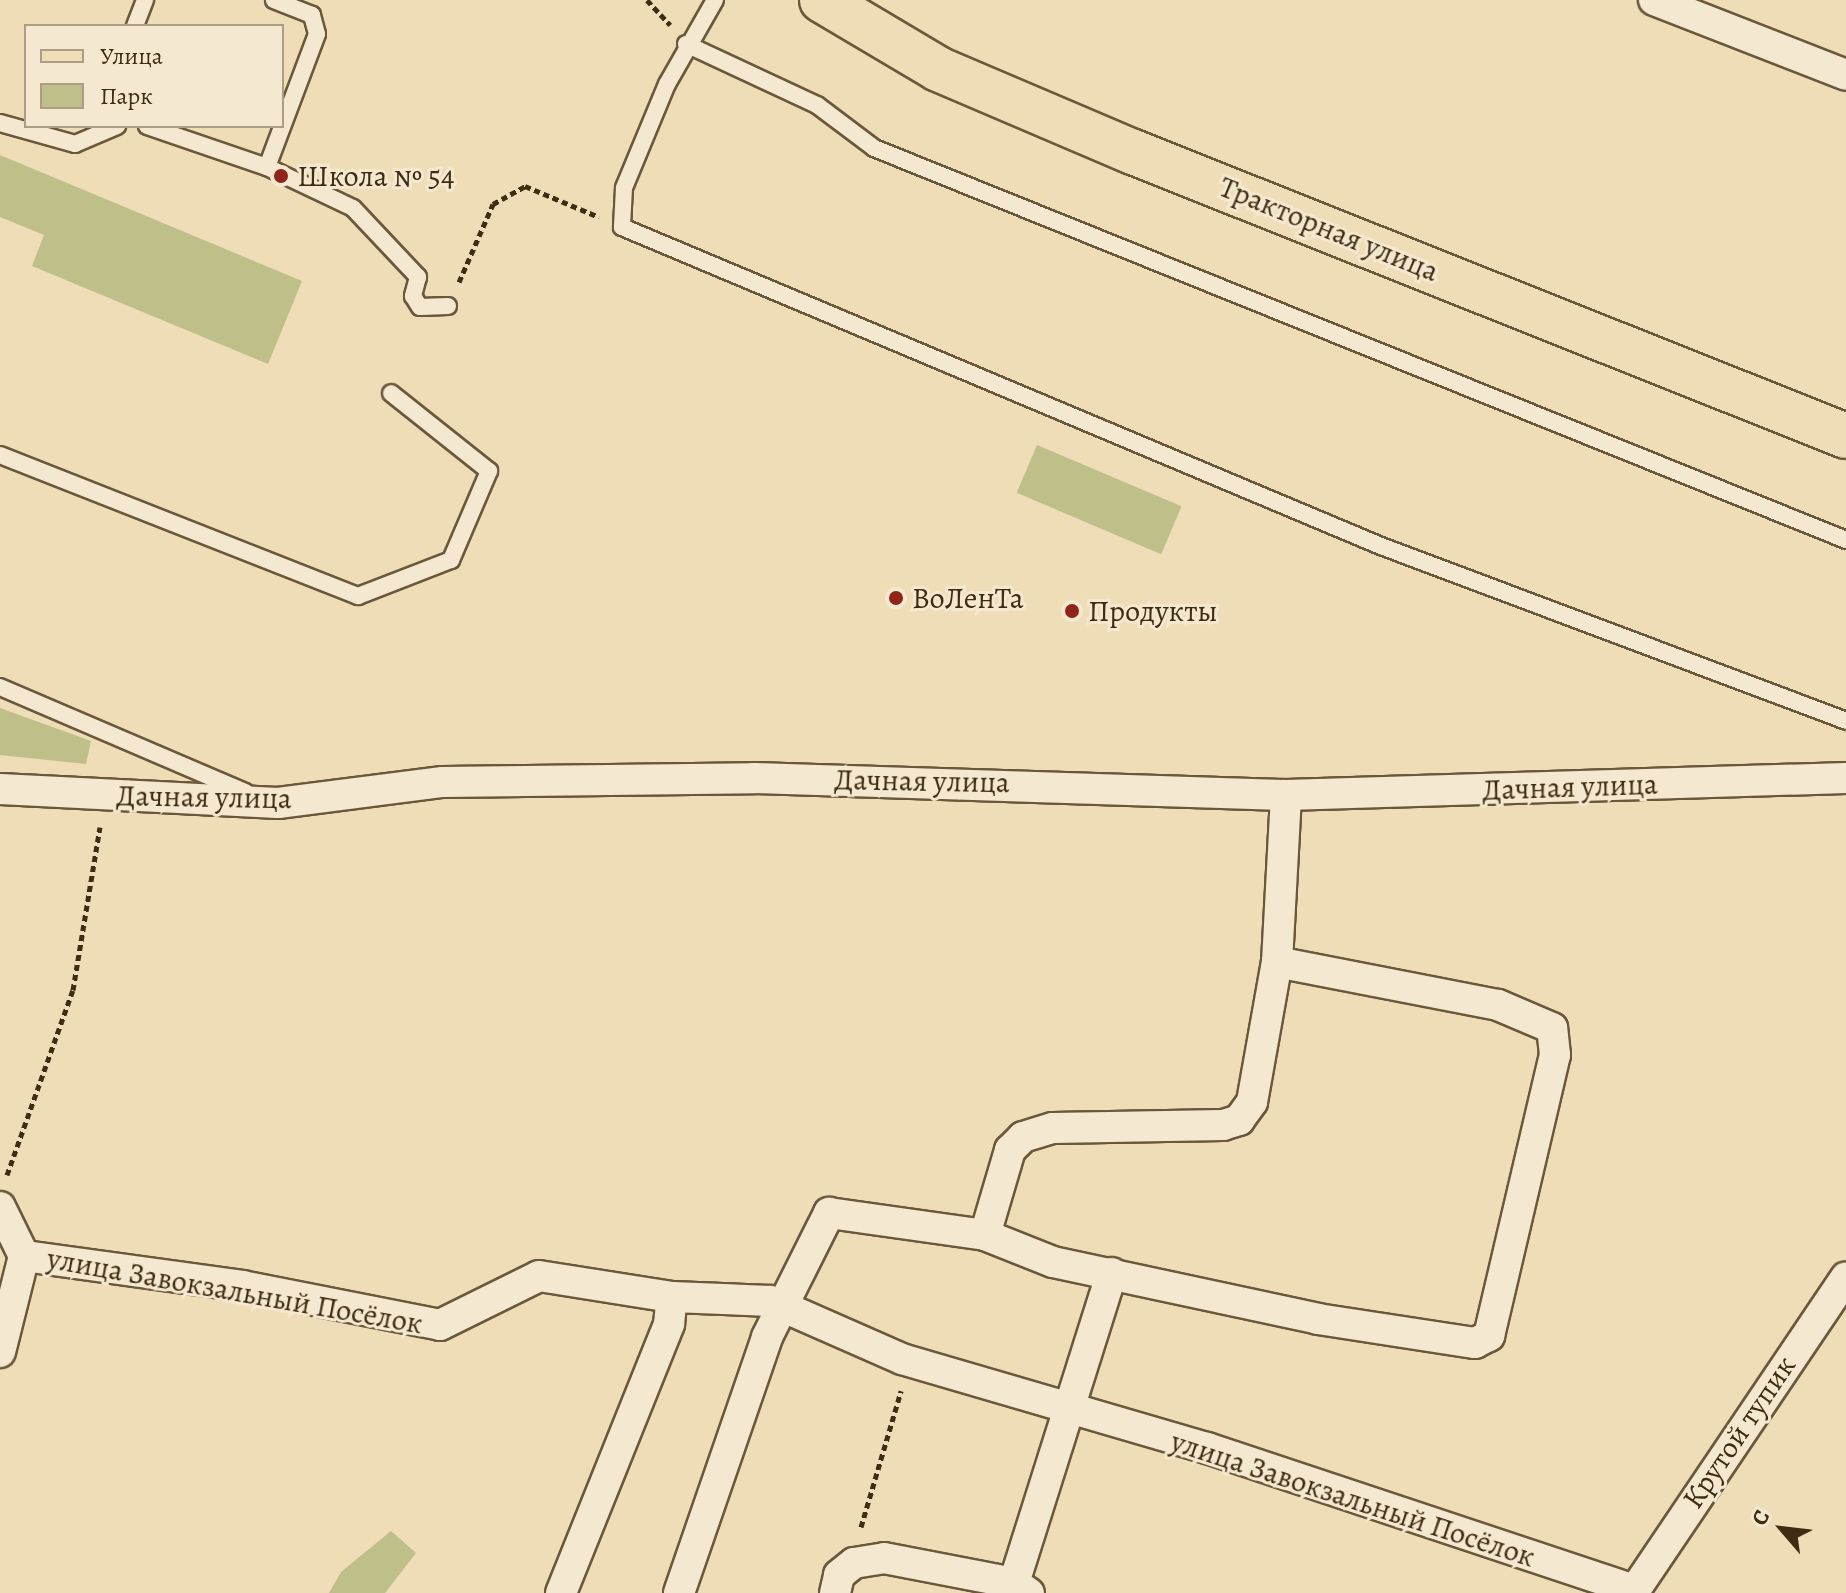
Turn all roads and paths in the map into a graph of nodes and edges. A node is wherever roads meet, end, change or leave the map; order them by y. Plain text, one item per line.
1 (145, 0) edge
2 (274, 0) edge
3 (715, 0) edge
4 (822, 0) edge
5 (1654, 0) edge
6 (136, 24) edge
7 (686, 44) junction
8 (1846, 75) edge
9 (284, 122) edge
10 (0, 123) edge
11 (112, 128) edge
12 (153, 128) edge
13 (282, 128) edge
14 (267, 167) junction
15 (622, 227) junction
16 (448, 306) joint
17 (391, 393) dead end
18 (1846, 436) edge
19 (0, 455) edge
20 (1846, 540) edge
21 (0, 687) edge
22 (1846, 721) edge
23 (1846, 778) edge
24 (0, 789) edge
25 (102, 794) junction
26 (1286, 795) junction
27 (278, 803) junction
28 (1277, 962) junction
29 (2, 1194) edge
30 (985, 1235) junction
31 (24, 1256) junction
32 (1112, 1273) junction
33 (1846, 1277) edge
34 (672, 1297) junction
35 (788, 1305) junction
36 (0, 1352) edge
37 (910, 1361) junction
38 (1070, 1409) junction
39 (854, 1563) junction
40 (1022, 1588) edge
41 (1635, 1590) joint
42 (561, 1593) edge
43 (679, 1593) edge
44 (835, 1593) edge

1 - 6 lane
2 - 9 lane
3 - 7 lane
4 - 18 main road, Тракторная улица
5 - 8 street
7 - 15 lane
7 - 20 lane
10 - 11 lane
12 - 14 lane
13 - 14 lane
14 - 16 lane
15 - 16 path
15 - 22 lane
17 - 19 lane
21 - 27 lane
23 - 26 street, Дачная улица
24 - 25 street, Дачная улица
25 - 27 street, Дачная улица
25 - 29 path
26 - 27 street, Дачная улица
26 - 28 street
28 - 30 street
28 - 32 street
29 - 31 street
30 - 32 street
30 - 35 street
31 - 34 street, улица Завокзальный Посёлок
31 - 36 street
32 - 38 street
33 - 41 street, Крутой тупик
34 - 35 street, улица Завокзальный Посёлок
34 - 42 street
35 - 37 street, улица Завокзальный Посёлок
35 - 43 street
37 - 38 street, улица Завокзальный Посёлок
37 - 39 path
38 - 40 street
38 - 41 street, улица Завокзальный Посёлок
39 - 40 street
39 - 44 street

